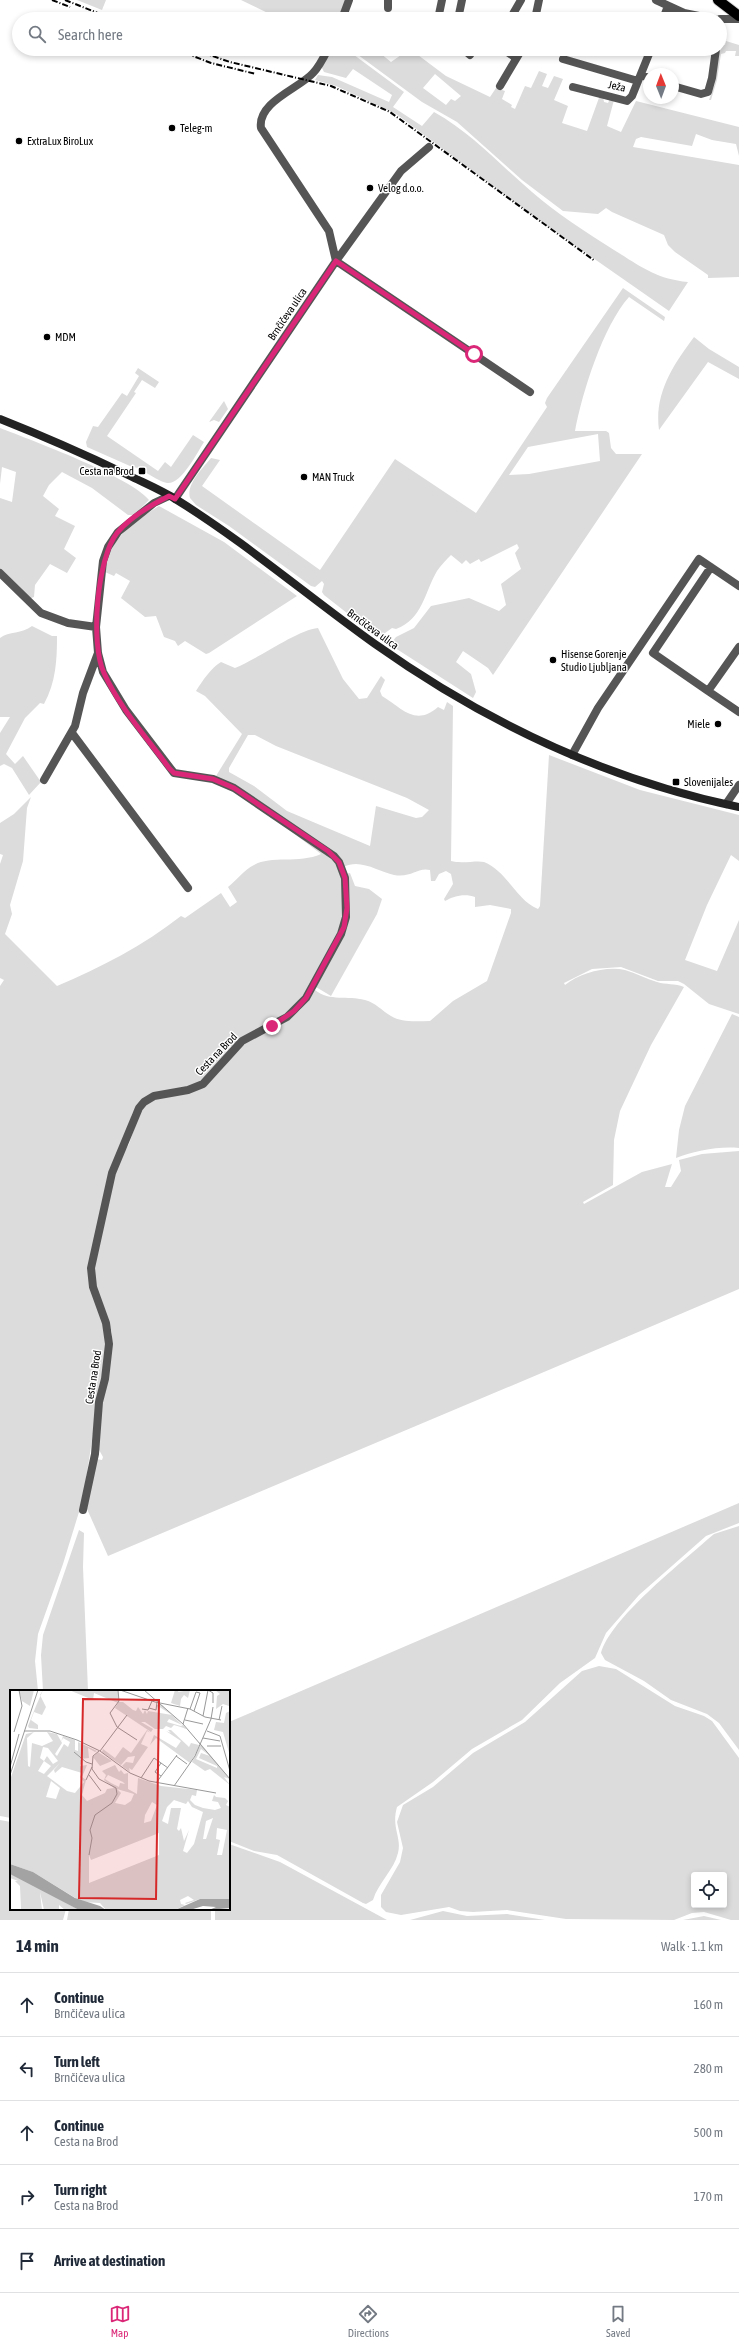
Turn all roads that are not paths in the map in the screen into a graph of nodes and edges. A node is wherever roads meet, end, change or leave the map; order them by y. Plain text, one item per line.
1 (350, 0) edge
2 (442, 0) edge
3 (462, 0) edge
4 (520, 0) edge
5 (539, 0) edge
6 (656, 0) edge
7 (718, 0) edge
8 (668, 6) junction
9 (345, 12) edge
10 (439, 12) edge
11 (459, 12) edge
12 (514, 12) edge
13 (536, 12) edge
14 (666, 12) edge
15 (684, 12) edge
16 (739, 17) edge
17 (727, 18) edge
18 (324, 56) edge
19 (513, 56) edge
20 (648, 56) edge
21 (715, 56) edge
22 (516, 58) joint
23 (563, 59) dead end
24 (639, 78) junction
25 (643, 78) edge
26 (500, 86) dead end
27 (572, 87) dead end
28 (679, 88) edge
29 (429, 147) dead end
30 (336, 261) junction
31 (530, 392) dead end
32 (0, 419) edge
33 (172, 497) junction
34 (711, 567) junction
35 (0, 573) edge
36 (739, 586) edge
37 (96, 627) junction
38 (739, 647) edge
39 (98, 653) junction
40 (708, 692) junction
41 (739, 712) edge
42 (72, 733) junction
43 (572, 755) junction
44 (44, 780) dead end
45 (739, 785) edge
46 (726, 804) junction
47 (739, 807) edge
48 (188, 888) dead end
49 (83, 1510) dead end

1 - 9 street
2 - 10 street
3 - 11 street
4 - 12 street
5 - 13 street
6 - 8 street
7 - 16 main road
8 - 14 street
8 - 15 street
16 - 17 street
18 - 30 street
19 - 22 street
20 - 24 street, Ježa
21 - 28 street
22 - 26 street
23 - 24 street
24 - 25 street, Ježa
24 - 27 street, Ježa
29 - 30 street, Brnčičeva ulica
30 - 31 street
30 - 33 street, Brnčičeva ulica
32 - 33 street, Brnčičeva ulica
33 - 37 street, Cesta na Brod
33 - 43 street, Brnčičeva ulica
34 - 36 street
34 - 40 street
34 - 43 street
35 - 37 street
37 - 39 street, Cesta na Brod
38 - 40 street
39 - 42 street
39 - 49 street, Cesta na Brod
40 - 41 street
42 - 44 street
42 - 48 street
43 - 46 street, Brnčičeva ulica
45 - 46 street
46 - 47 street, Brnčičeva ulica

